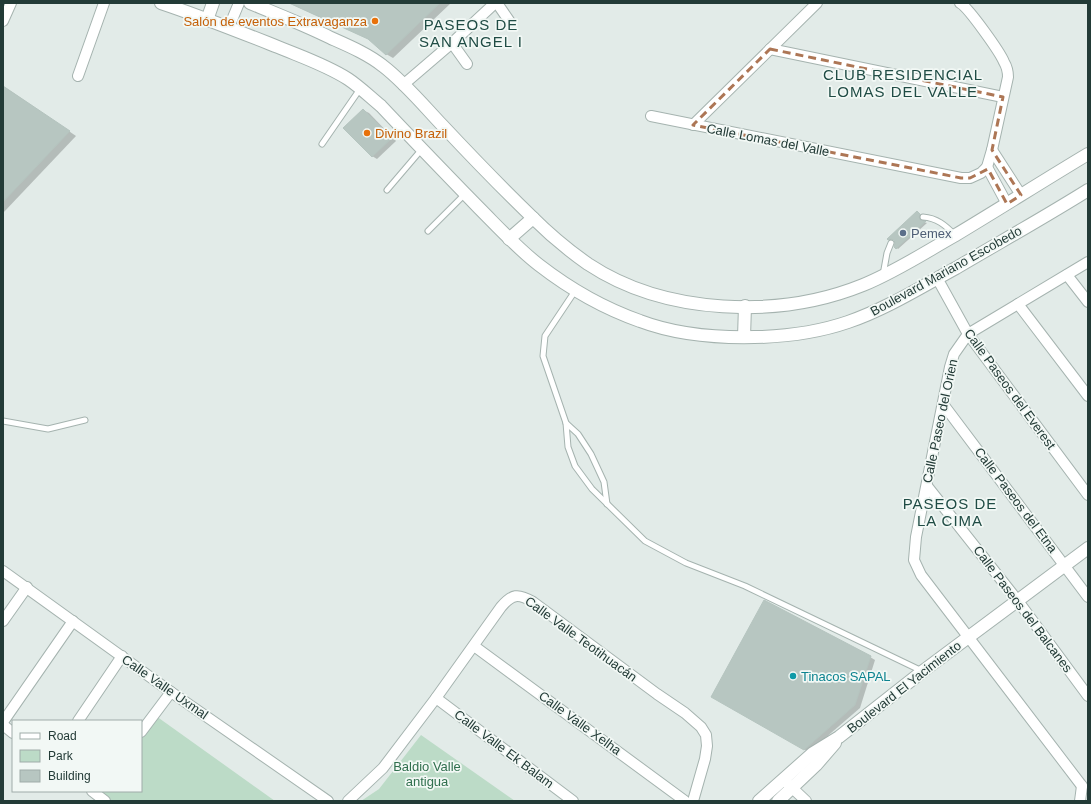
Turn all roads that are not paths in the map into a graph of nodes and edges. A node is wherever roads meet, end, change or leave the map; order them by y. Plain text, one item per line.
1 (10, 3) edge
2 (104, 3) edge
3 (161, 3) edge
4 (213, 3) edge
5 (239, 3) edge
6 (250, 3) edge
7 (496, 3) edge
8 (817, 3) edge
9 (960, 3) edge
10 (207, 20) junction
11 (3, 21) edge
12 (510, 22) dead end
13 (229, 27) junction
14 (452, 43) junction
15 (770, 50) junction
16 (467, 64) dead end
17 (78, 76) dead end
18 (403, 84) junction
19 (360, 88) junction
20 (1003, 97) junction
21 (651, 116) dead end
22 (693, 125) junction
23 (322, 144) dead end
24 (422, 149) junction
25 (992, 150) junction
26 (1088, 154) edge
27 (987, 167) junction
28 (387, 190) dead end
29 (1088, 190) edge
30 (465, 194) junction
31 (1021, 195) junction
32 (1007, 204) junction
33 (923, 217) dead end
34 (533, 218) junction
35 (428, 231) dead end
36 (955, 235) junction
37 (509, 239) junction
38 (891, 243) dead end
39 (1088, 262) edge
40 (883, 275) junction
41 (1067, 275) junction
42 (937, 278) junction
43 (575, 291) junction
44 (1088, 302) edge
45 (1018, 304) junction
46 (745, 306) junction
47 (968, 334) junction
48 (744, 337) junction
49 (1088, 396) edge
50 (943, 404) junction
51 (85, 420) dead end
52 (3, 421) edge
53 (566, 423) junction
54 (927, 486) junction
55 (1088, 495) edge
56 (607, 504) junction
57 (1088, 548) edge
58 (1065, 565) junction
59 (3, 571) edge
60 (27, 587) junction
61 (1088, 596) edge
62 (1018, 601) junction
63 (3, 621) edge
64 (72, 621) junction
65 (969, 637) junction
66 (474, 646) junction
67 (122, 656) junction
68 (923, 671) junction
69 (171, 692) junction
70 (1088, 696) edge
71 (436, 698) junction
72 (79, 720) edge
73 (3, 722) edge
74 (3, 725) edge
75 (142, 731) edge
76 (12, 732) edge
77 (839, 737) junction
78 (782, 779) junction
79 (1085, 785) edge
80 (792, 788) junction
81 (95, 792) edge
82 (1078, 800) edge
83 (105, 801) edge
84 (328, 801) edge
85 (348, 801) edge
86 (573, 801) edge
87 (686, 801) edge
88 (693, 801) edge
89 (759, 801) edge
90 (778, 801) edge
91 (806, 801) edge

1 - 11 street
2 - 17 street
3 - 10 street, Boulevard Mariano Escobedo
4 - 10 street
5 - 13 street
6 - 18 street, Boulevard Mariano Escobedo
7 - 12 street
7 - 14 street
8 - 15 street, Calle Lomas del Valle
9 - 20 street
10 - 13 street, Boulevard Mariano Escobedo
13 - 19 street, Boulevard Mariano Escobedo
14 - 16 street
14 - 18 street
15 - 20 street
15 - 22 street, Calle Lomas del Valle
18 - 34 street, Boulevard Mariano Escobedo
19 - 23 lane
19 - 24 street, Boulevard Mariano Escobedo
20 - 25 street
21 - 22 street
22 - 27 street, Calle Lomas del Valle
24 - 28 lane
24 - 30 street, Boulevard Mariano Escobedo
25 - 27 street
25 - 31 street
26 - 31 street, Boulevard Mariano Escobedo
27 - 32 street
29 - 42 street, Boulevard Mariano Escobedo
30 - 35 lane
30 - 37 street, Boulevard Mariano Escobedo
31 - 32 street, Boulevard Mariano Escobedo
32 - 36 street, Boulevard Mariano Escobedo
33 - 36 lane
34 - 37 street
34 - 46 street, Boulevard Mariano Escobedo
36 - 40 street, Boulevard Mariano Escobedo
37 - 43 street, Boulevard Mariano Escobedo
38 - 40 lane
39 - 41 street, Calle Paseo del Orien
40 - 46 street, Boulevard Mariano Escobedo
41 - 44 street
41 - 45 street, Calle Paseo del Orien
42 - 47 street, Calle Paseos del Everest
42 - 48 street, Boulevard Mariano Escobedo
43 - 48 street, Boulevard Mariano Escobedo
43 - 53 lane
45 - 47 street, Calle Paseo del Orien
45 - 49 street
46 - 48 street
47 - 50 street, Calle Paseo del Orien
47 - 55 street, Calle Paseos del Everest
50 - 54 street, Calle Paseo del Orien
50 - 58 street, Calle Paseos del Etna
51 - 52 lane
53 - 56 lane
53 - 56 lane
54 - 62 street, Calle Paseos del Balcanes
54 - 65 street, Calle Paseo del Orien
56 - 68 lane
57 - 58 street, Boulevard El Yacimiento
58 - 61 street, Calle Paseos del Etna
58 - 62 street, Boulevard El Yacimiento
59 - 60 street, Calle Valle Uxmal
60 - 63 street
60 - 64 street, Calle Valle Uxmal
62 - 65 street, Boulevard El Yacimiento
62 - 70 street, Calle Paseos del Balcanes
64 - 67 street, Calle Valle Uxmal
64 - 73 street
65 - 68 street, Boulevard El Yacimiento
65 - 79 street, Calle Paseo del Orien
66 - 71 street, Calle Valle Teotihuacán
66 - 87 street, Calle Valle Xelha
66 - 88 street, Calle Valle Teotihuacán
67 - 69 street, Calle Valle Uxmal
67 - 72 street
68 - 77 street, Boulevard El Yacimiento
69 - 75 street
69 - 84 street, Calle Valle Uxmal
71 - 85 street, Calle Valle Teotihuacán
71 - 86 street, Calle Valle Ek Balam
74 - 76 street
77 - 78 street, Boulevard El Yacimiento
77 - 80 street, Boulevard El Yacimiento
78 - 80 street
78 - 89 street, Boulevard El Yacimiento
79 - 82 street
80 - 90 street, Boulevard El Yacimiento
80 - 91 street
81 - 83 street

